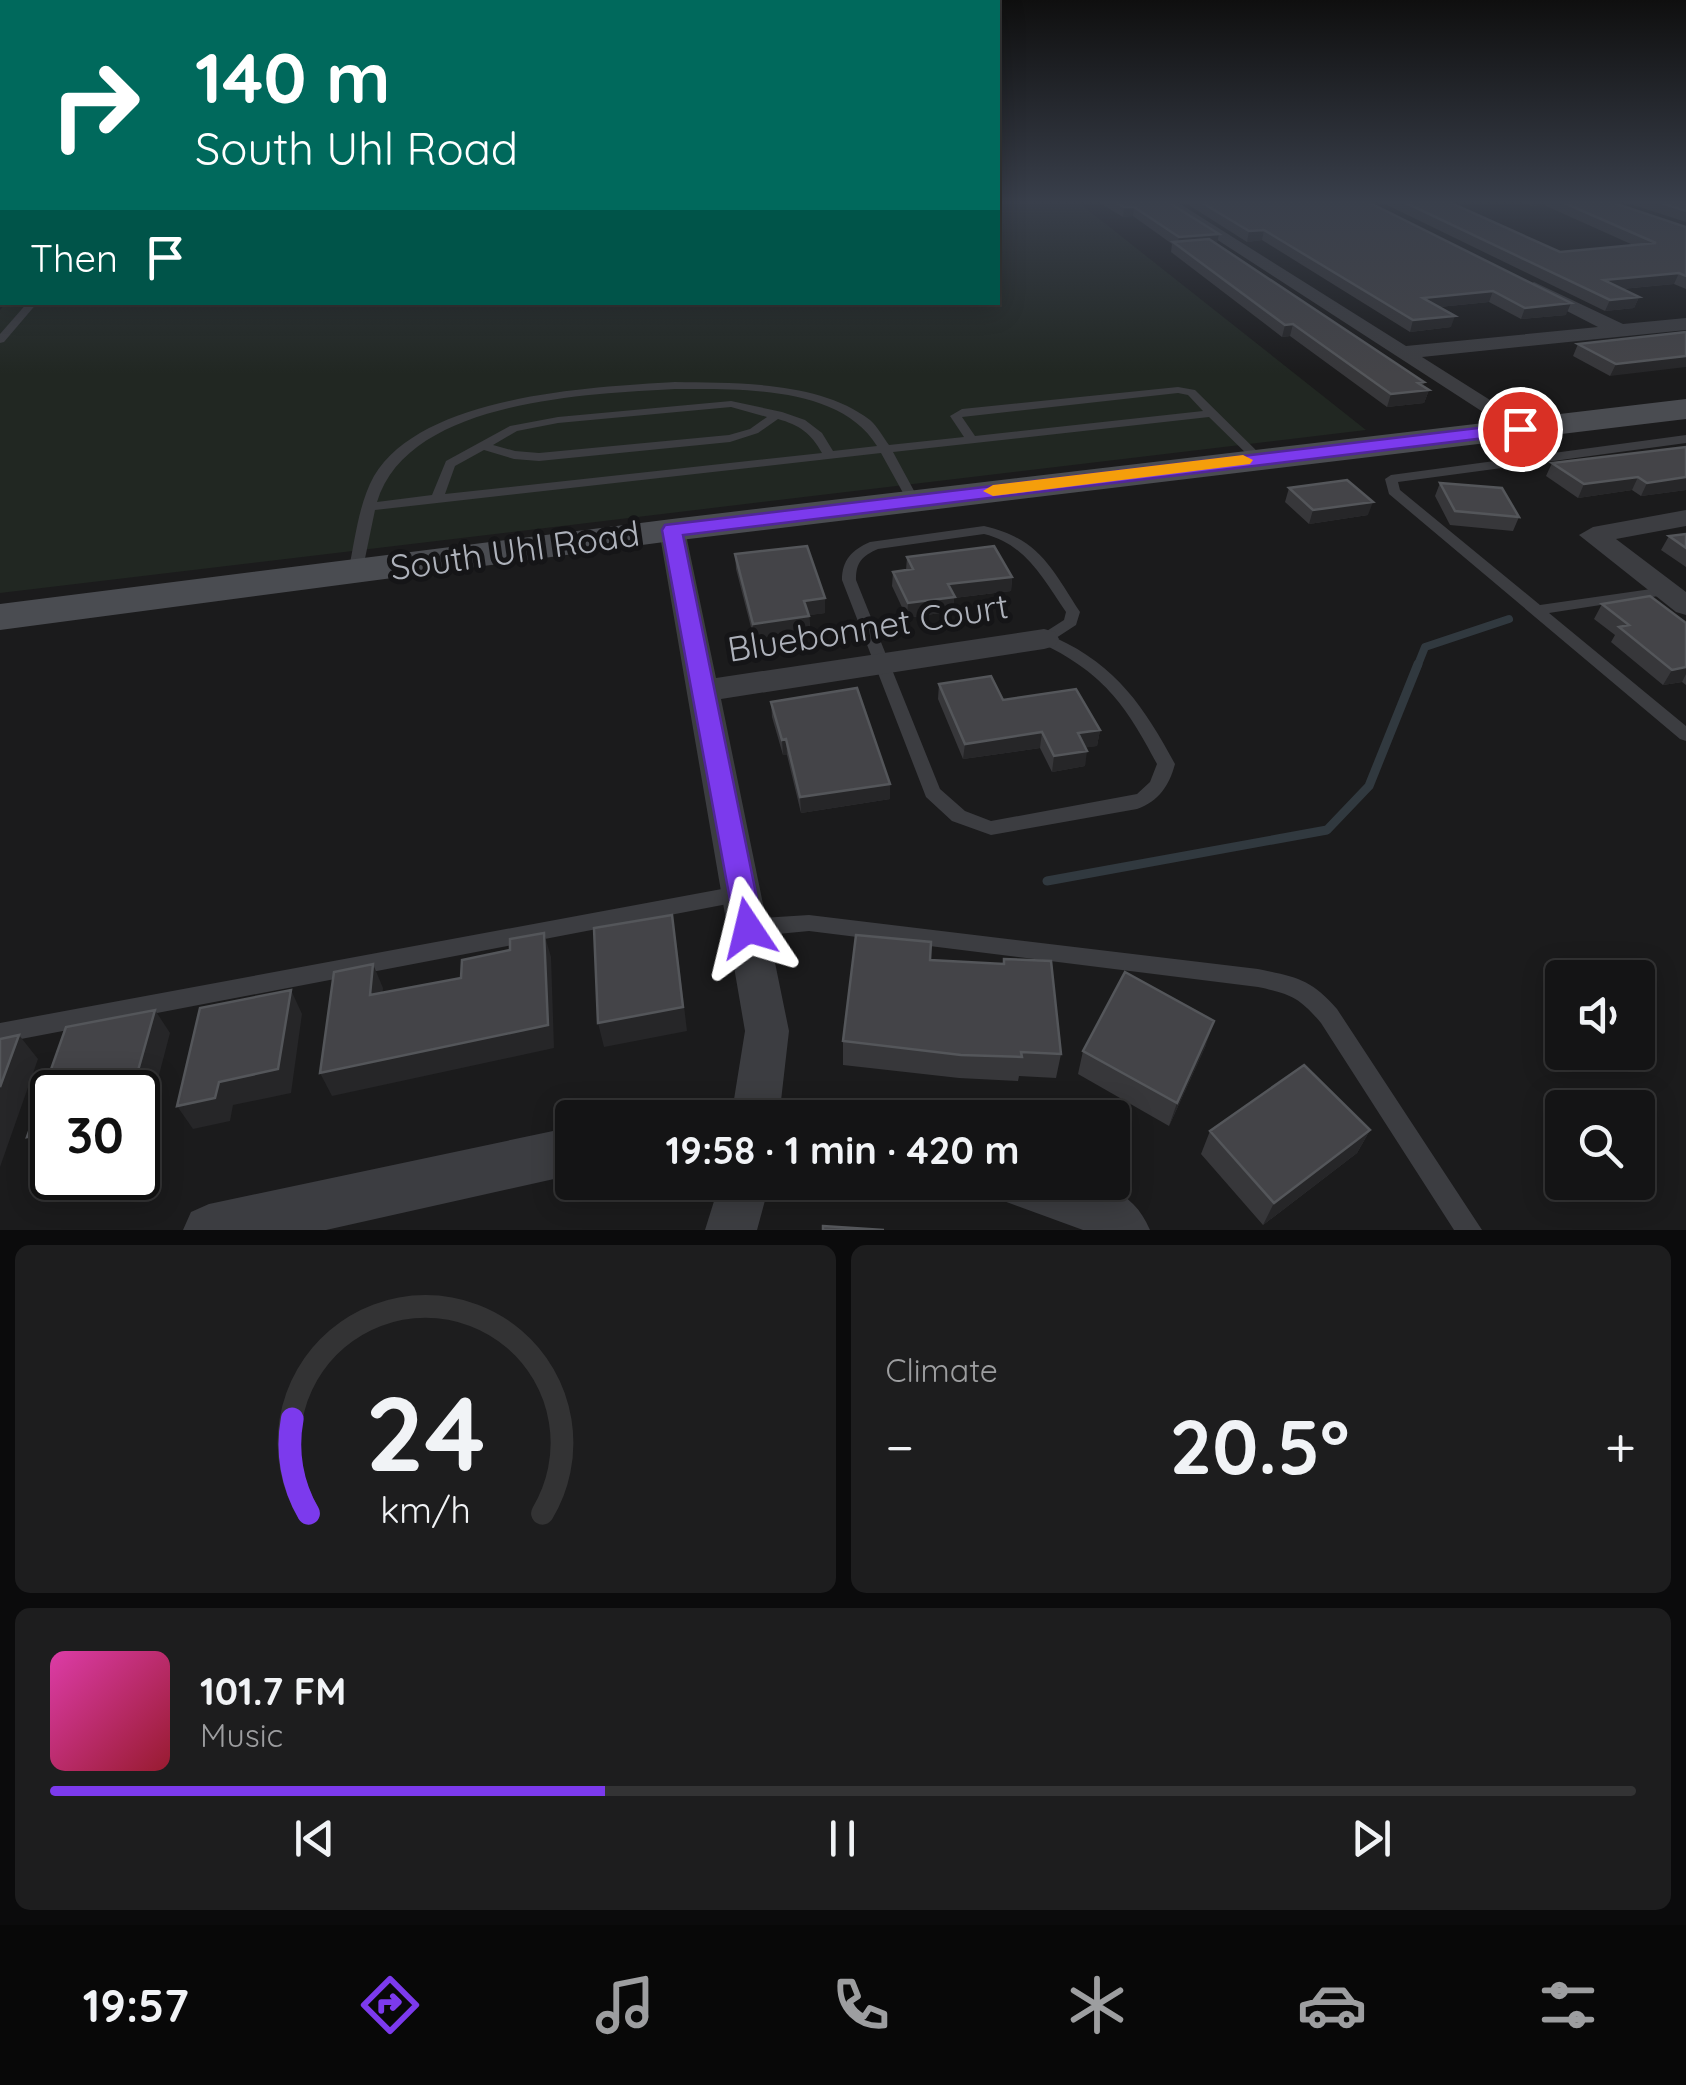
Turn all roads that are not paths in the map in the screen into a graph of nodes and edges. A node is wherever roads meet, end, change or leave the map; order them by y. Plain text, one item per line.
1 (1256, 259) edge
2 (1517, 279) edge
3 (31, 305) edge
4 (1686, 324) edge
5 (1621, 330) junction
6 (0, 340) edge
7 (1401, 353) junction
8 (1212, 413) junction
9 (778, 414) junction
10 (1685, 417) edge
11 (1520, 429) junction
12 (970, 438) junction
13 (481, 444) junction
14 (882, 448) junction
15 (829, 454) junction
16 (1259, 458) junction
17 (436, 499) junction
18 (914, 500) junction
19 (372, 506) junction
20 (1686, 518) edge
21 (672, 530) junction
22 (355, 573) junction
23 (1675, 598) edge
24 (1537, 610) junction
25 (0, 618) edge
26 (1044, 639) junction
27 (882, 664) junction
28 (702, 691) junction
29 (1686, 735) edge
30 (745, 911) junction
31 (0, 1033) edge
32 (757, 1100) edge
33 (555, 1155) edge
34 (739, 1200) edge
35 (1077, 1200) edge
36 (210, 1230) edge
37 (730, 1230) edge
38 (1124, 1230) edge
39 (1469, 1230) edge

1 - 7 street
2 - 5 street
3 - 6 lane
4 - 5 street
5 - 7 street
7 - 11 street
8 - 12 lane
8 - 12 lane
8 - 16 lane
9 - 13 lane
9 - 13 lane
9 - 15 lane
10 - 11 main road, South Uhl Road
10 - 24 lane
11 - 16 main road, South Uhl Road
12 - 14 lane
13 - 17 lane
14 - 15 lane
14 - 18 lane
14 - 19 lane
15 - 17 lane
16 - 18 main road, South Uhl Road
17 - 19 lane
18 - 21 main road, South Uhl Road
19 - 22 lane
20 - 23 street
21 - 22 main road, South Uhl Road
21 - 28 street
22 - 25 main road, South Uhl Road
23 - 24 lane
24 - 29 lane
26 - 27 street, Bluebonnet Court
26 - 27 lane
26 - 27 lane
27 - 28 street, Bluebonnet Court
28 - 30 street
30 - 31 lane
30 - 32 street
30 - 39 lane
33 - 36 street
34 - 37 street
35 - 38 street

